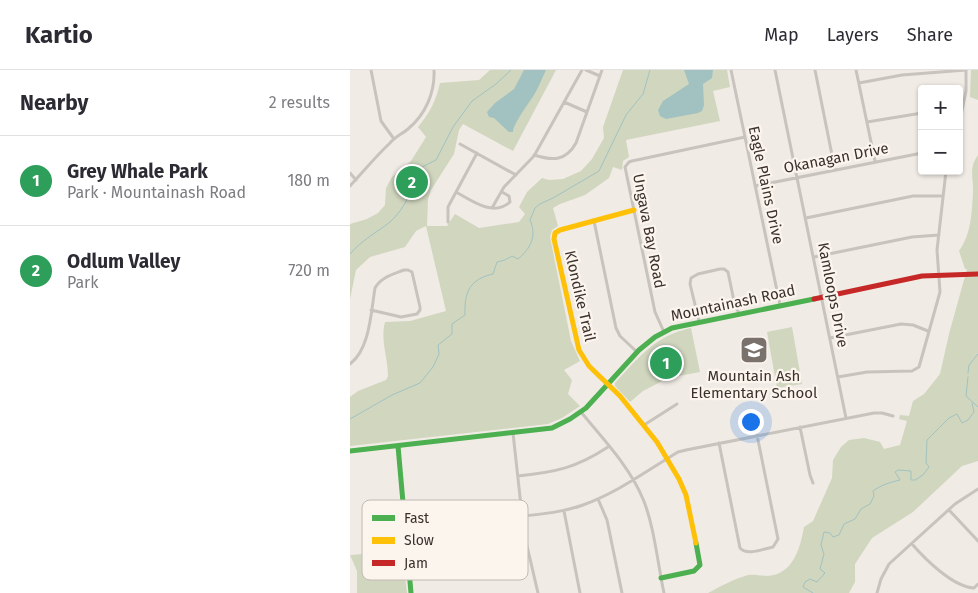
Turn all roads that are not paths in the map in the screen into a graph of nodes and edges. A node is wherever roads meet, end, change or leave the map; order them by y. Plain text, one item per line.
1 (371, 70) edge
2 (434, 70) edge
3 (582, 70) edge
4 (586, 70) edge
5 (602, 70) edge
6 (731, 70) edge
7 (776, 70) edge
8 (815, 70) edge
9 (856, 70) edge
10 (966, 70) edge
11 (922, 71) edge
12 (600, 76) junction
13 (859, 83) junction
14 (564, 102) junction
15 (963, 103) edge
16 (587, 112) junction
17 (918, 114) edge
18 (867, 122) junction
19 (745, 137) junction
20 (394, 139) junction
21 (460, 144) dead end
22 (478, 153) junction
23 (918, 154) edge
24 (534, 155) junction
25 (875, 161) junction
26 (835, 170) junction
27 (350, 173) edge
28 (516, 175) junction
29 (946, 175) edge
30 (797, 177) junction
31 (356, 180) junction
32 (350, 186) edge
33 (755, 186) junction
34 (456, 192) junction
35 (502, 192) junction
36 (944, 196) junction
37 (492, 208) junction
38 (634, 210) junction
39 (806, 218) junction
40 (594, 221) junction
41 (448, 222) dead end
42 (939, 235) junction
43 (814, 257) junction
44 (939, 274) junction
45 (976, 274) edge
46 (822, 297) junction
47 (780, 305) junction
48 (371, 310) junction
49 (740, 313) junction
50 (699, 321) junction
51 (928, 331) junction
52 (664, 332) junction
53 (830, 338) junction
54 (637, 352) junction
55 (350, 364) edge
56 (838, 377) junction
57 (608, 384) junction
58 (677, 404) dead end
59 (581, 412) junction
60 (892, 416) dead end
61 (846, 418) junction
62 (644, 425) junction
63 (800, 427) junction
64 (513, 433) junction
65 (757, 436) junction
66 (719, 443) junction
67 (398, 446) junction
68 (608, 447) junction
69 (350, 451) edge
70 (668, 458) junction
71 (518, 476) junction
72 (632, 480) junction
73 (813, 483) dead end
74 (978, 489) edge
75 (598, 499) junction
76 (403, 500) edge
77 (520, 500) edge
78 (949, 510) junction
79 (564, 511) junction
80 (528, 515) edge
81 (978, 541) edge
82 (912, 544) junction
83 (528, 556) edge
84 (661, 578) junction
85 (410, 580) edge
86 (978, 584) edge
87 (411, 593) edge
88 (538, 593) edge
89 (580, 593) edge
90 (622, 593) edge
91 (664, 593) edge
92 (877, 593) edge

1 - 20 street
2 - 20 street
3 - 14 street
4 - 12 street
5 - 12 street
6 - 19 street, Eagle Plains Drive
7 - 30 street, Kamloops Drive
8 - 26 street
9 - 13 street
10 - 11 street
10 - 15 street
11 - 13 street
12 - 16 street
13 - 18 street
14 - 16 street
14 - 24 street
16 - 24 street
17 - 18 street
18 - 25 street
19 - 33 street, Eagle Plains Drive
19 - 38 street, Ungava Bay Road
20 - 31 street
21 - 22 street
22 - 28 street
22 - 34 street
23 - 25 street, Okanagan Drive
24 - 28 street
25 - 26 street, Okanagan Drive
26 - 30 street, Okanagan Drive
27 - 31 street
28 - 35 street
29 - 36 street
30 - 33 street, Okanagan Drive
30 - 39 street, Kamloops Drive
31 - 32 street
33 - 47 street, Eagle Plains Drive
34 - 37 street
34 - 41 street
35 - 37 street
35 - 37 street
36 - 39 street
36 - 42 street
38 - 40 street
38 - 52 street, Ungava Bay Road
39 - 43 street, Kamloops Drive
40 - 54 street
40 - 57 street, Klondike Trail
42 - 43 street
42 - 44 street
43 - 46 street, Kamloops Drive
44 - 45 street, Mountainash Road
44 - 46 street, Mountainash Road
44 - 51 street
46 - 47 street, Mountainash Road
46 - 53 street, Kamloops Drive
47 - 49 street, Mountainash Road
48 - 48 street
48 - 55 street
49 - 50 street, Mountainash Road
49 - 50 street
50 - 52 street, Mountainash Road
51 - 53 street
51 - 56 street
52 - 54 street, Mountainash Road
53 - 56 street, Kamloops Drive
54 - 57 street, Mountainash Road
56 - 61 street, Kamloops Drive
57 - 59 street, Mountainash Road
57 - 62 street, Klondike Trail
58 - 62 street
59 - 64 street, Mountainash Road
59 - 68 street
60 - 61 street
61 - 63 street
62 - 70 street, Klondike Trail
63 - 65 street
63 - 73 street
64 - 67 street, Mountainash Road
64 - 71 street
65 - 66 street
65 - 66 street
66 - 70 street
67 - 69 street, Mountainash Road
67 - 76 street
68 - 71 street
68 - 72 street
70 - 72 street
70 - 84 street, Klondike Trail
71 - 77 street
72 - 75 street
72 - 84 street
74 - 78 street
75 - 79 street
75 - 90 street
78 - 81 street
78 - 82 street
79 - 80 street
79 - 89 street
82 - 86 street
82 - 92 street
83 - 88 street
84 - 91 street
85 - 87 street

